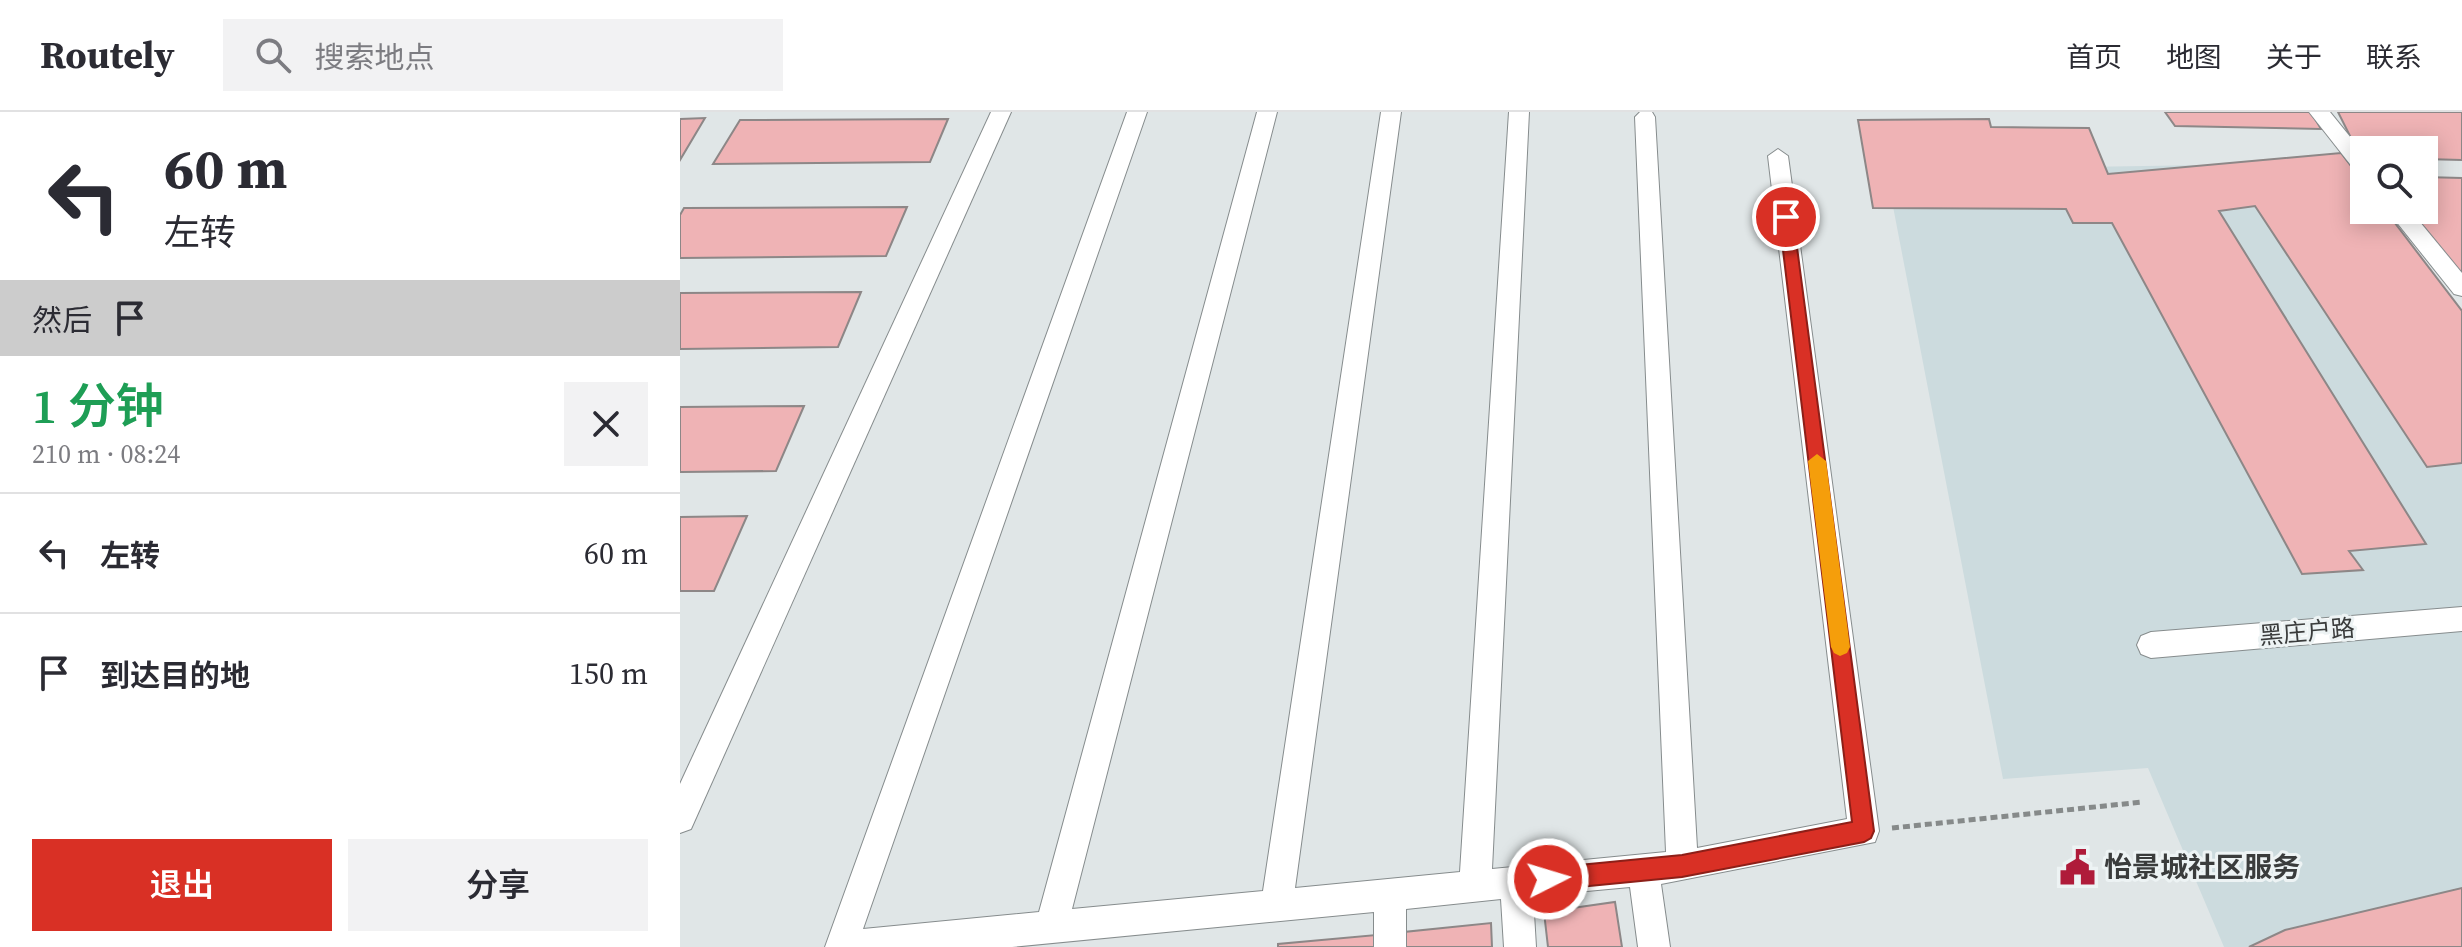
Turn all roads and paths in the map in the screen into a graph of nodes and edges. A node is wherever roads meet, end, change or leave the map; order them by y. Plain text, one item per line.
1 (1001, 112) edge
2 (1137, 112) edge
3 (1267, 112) edge
4 (1391, 112) edge
5 (1519, 112) edge
6 (2319, 112) edge
7 (1645, 117) dead end
8 (2350, 151) edge
9 (1778, 156) dead end
10 (2409, 224) edge
11 (2462, 288) edge
12 (2462, 619) edge
13 (2151, 645) dead end
14 (2143, 802) dead end
15 (680, 818) edge
16 (1864, 831) junction
17 (1682, 866) junction
18 (1643, 870) junction
19 (1516, 882) junction
20 (1475, 886) junction
21 (1390, 894) junction
22 (1277, 906) junction
23 (1051, 927) junction
24 (844, 947) edge
25 (1390, 947) edge
26 (1520, 947) edge
27 (1654, 947) edge

1 - 15 street
2 - 24 street
3 - 23 street
4 - 22 street
5 - 20 street
6 - 8 street
7 - 17 street
9 - 16 street
10 - 11 street
12 - 13 street, 黑庄户路
14 - 16 path
16 - 17 street
17 - 18 street
18 - 19 street
18 - 27 street
19 - 20 street
19 - 26 street
20 - 21 street
21 - 22 street
21 - 25 street
22 - 23 street
23 - 24 street

